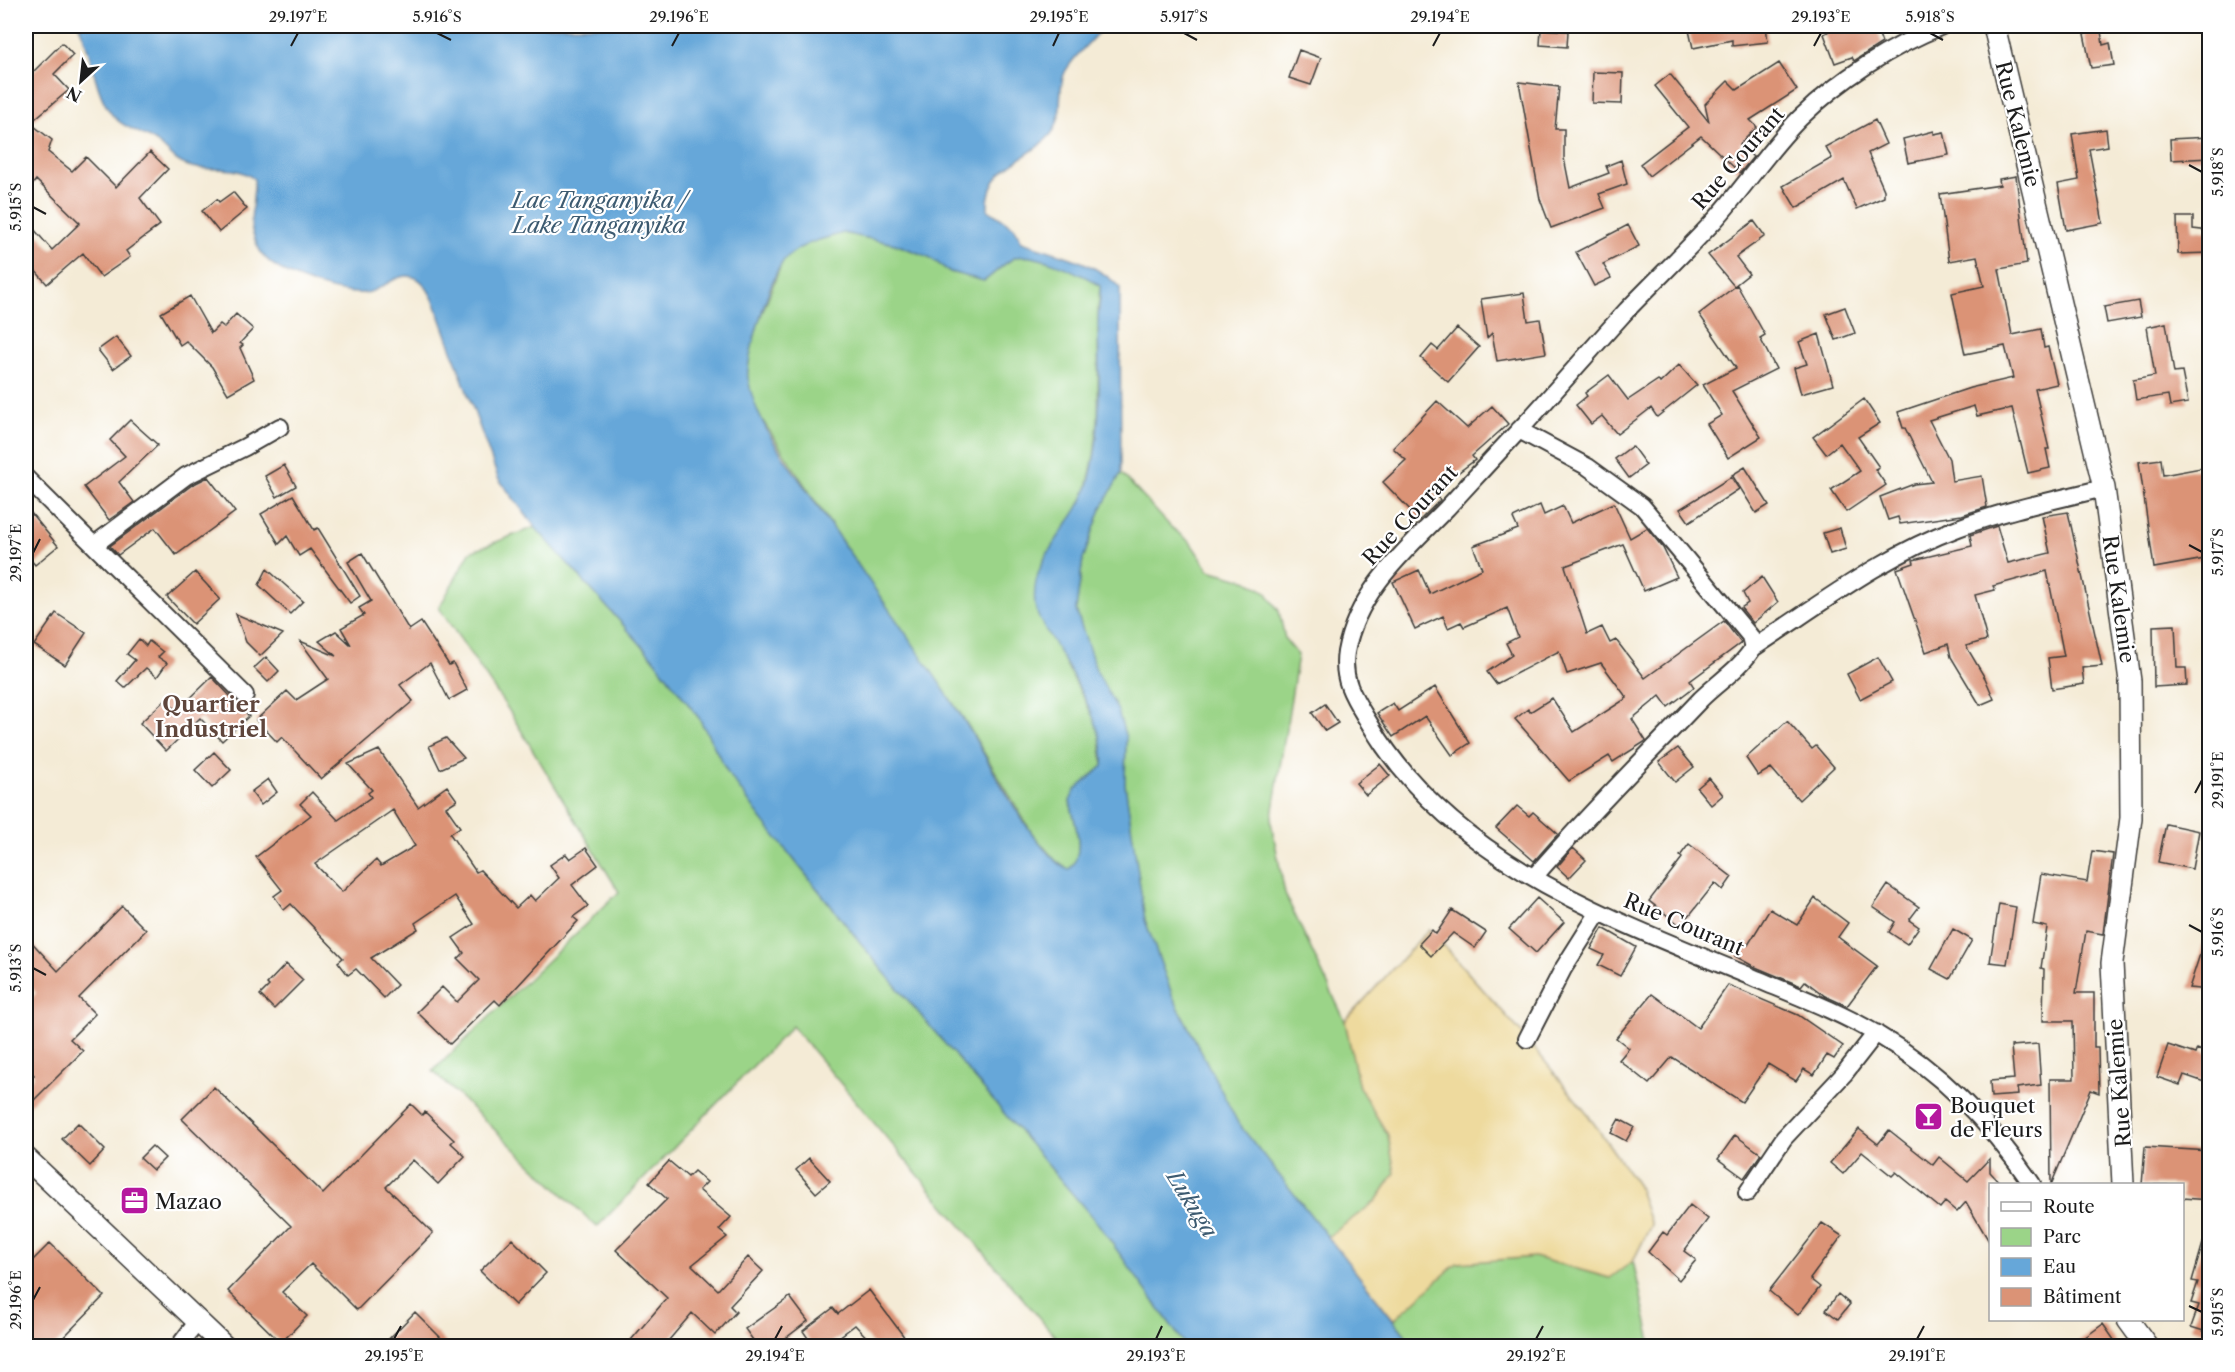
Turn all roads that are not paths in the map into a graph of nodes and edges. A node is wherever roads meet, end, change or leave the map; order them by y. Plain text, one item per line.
1 (1942, 26) edge
2 (1994, 26) edge
3 (280, 427) dead end
4 (1519, 430) junction
5 (26, 478) edge
6 (2104, 488) junction
7 (94, 545) junction
8 (1753, 648) junction
9 (245, 695) dead end
10 (1534, 877) junction
11 (1599, 912) junction
12 (1876, 1033) junction
13 (1527, 1039) dead end
14 (26, 1158) edge
15 (2031, 1183) edge
16 (2123, 1183) edge
17 (1747, 1193) dead end
18 (198, 1321) junction
19 (2129, 1321) edge
20 (178, 1347) edge
21 (224, 1347) edge
22 (2147, 1347) edge

1 - 4 street, Rue Courant
2 - 6 street, Rue Kalemie
3 - 7 street
4 - 8 street
4 - 10 street, Rue Courant
5 - 7 street
6 - 8 street
6 - 16 street, Rue Kalemie
7 - 9 street
8 - 10 street
10 - 11 street, Rue Courant
11 - 12 street, Rue Courant
11 - 13 street
12 - 15 street, Rue Courant
12 - 17 street
14 - 18 street
18 - 20 street
18 - 21 street
19 - 22 street

